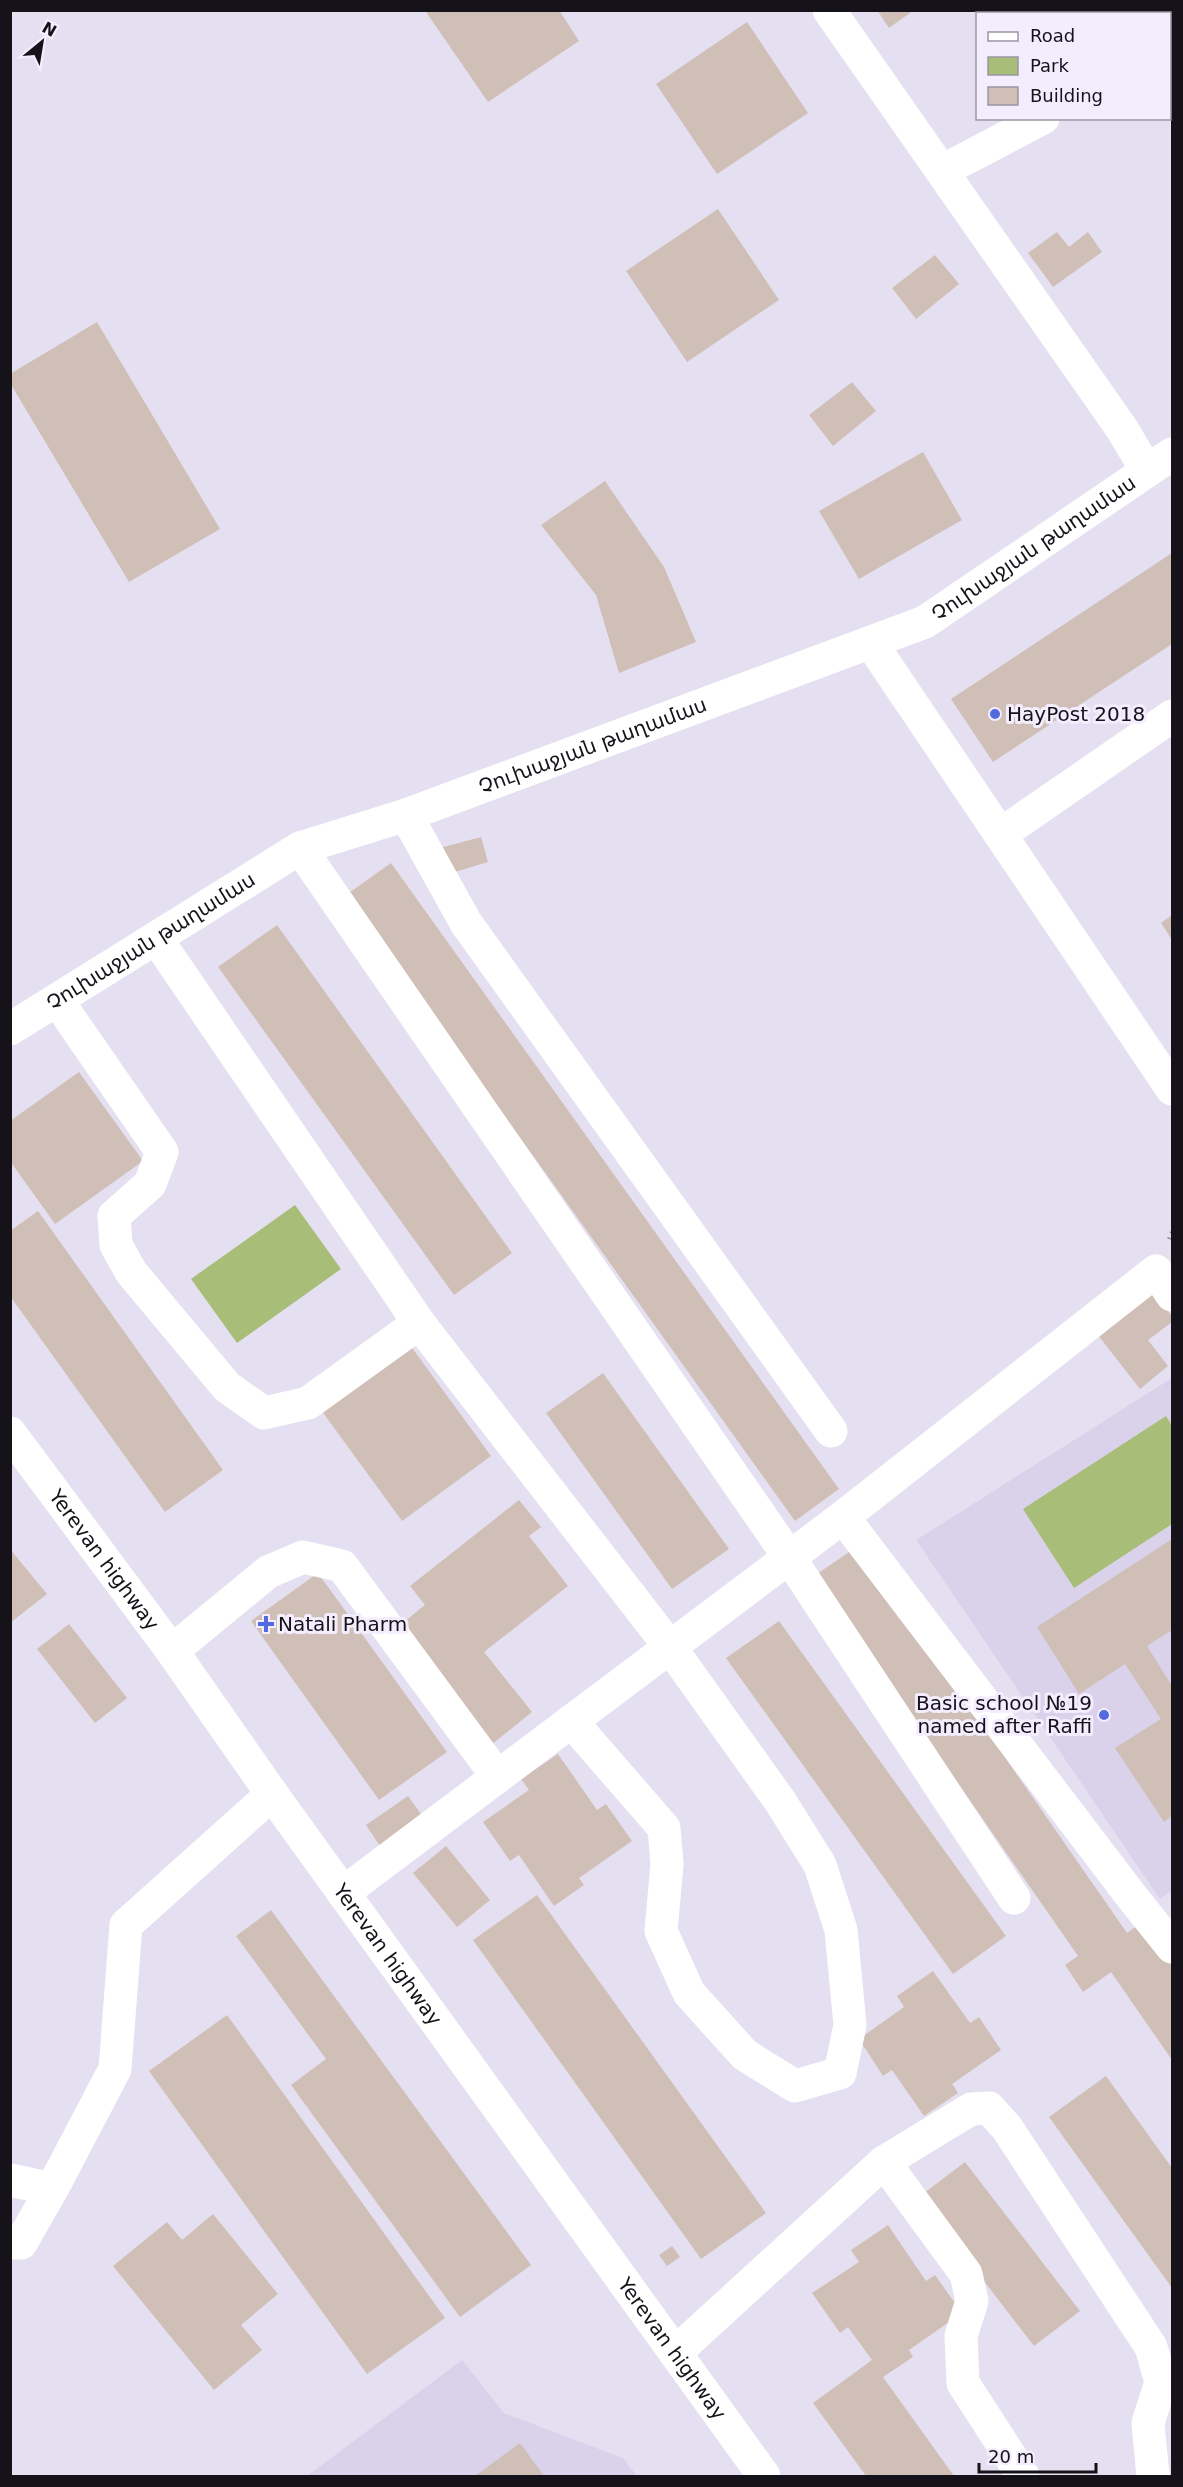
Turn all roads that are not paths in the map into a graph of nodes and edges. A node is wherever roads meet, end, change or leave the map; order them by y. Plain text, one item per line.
1 (829, 10) edge
2 (1039, 120) edge
3 (942, 171) junction
4 (1160, 463) edge
5 (871, 643) junction
6 (1173, 716) edge
7 (406, 815) junction
8 (1001, 834) junction
9 (300, 848) junction
10 (156, 938) junction
11 (57, 1000) junction
12 (10, 1029) edge
13 (1173, 1089) edge
14 (1173, 1295) edge
15 (419, 1323) junction
16 (831, 1431) dead end
17 (10, 1433) edge
18 (22, 1465) edge
19 (843, 1517) junction
20 (789, 1557) junction
21 (670, 1647) junction
22 (172, 1651) junction
23 (571, 1721) junction
24 (497, 1776) junction
25 (272, 1794) junction
26 (343, 1893) junction
27 (1014, 1898) dead end
28 (1173, 1947) edge
29 (884, 2162) junction
30 (10, 2180) edge
31 (52, 2189) junction
32 (10, 2243) edge
33 (675, 2353) junction
34 (764, 2476) edge
35 (1023, 2476) edge
36 (1153, 2476) edge

1 - 3 main road
2 - 3 main road
3 - 4 main road
4 - 5 main road, Չուխաջյան թաղամաս
5 - 7 main road, Չուխաջյան թաղամաս
5 - 8 main road
6 - 8 main road
7 - 9 main road, Չուխաջյան թաղամաս
7 - 16 main road
8 - 13 main road
9 - 10 main road, Չուխաջյան թաղամաս
9 - 20 main road
10 - 11 main road, Չուխաջյան թաղամաս
10 - 15 main road
11 - 12 main road, Չուխաջյան թաղամաս
11 - 15 main road
14 - 19 main road
15 - 21 main road
17 - 18 main road, Yerevan highway
18 - 22 main road, Yerevan highway
19 - 20 main road
19 - 28 main road
20 - 21 main road
20 - 27 main road
21 - 23 main road
21 - 23 main road
22 - 24 main road
22 - 25 main road, Yerevan highway
23 - 24 main road
24 - 26 main road
25 - 26 main road, Yerevan highway
25 - 31 main road
26 - 33 main road, Yerevan highway
29 - 33 main road
29 - 35 main road
29 - 36 main road
30 - 31 main road
31 - 32 main road
33 - 34 main road, Yerevan highway

